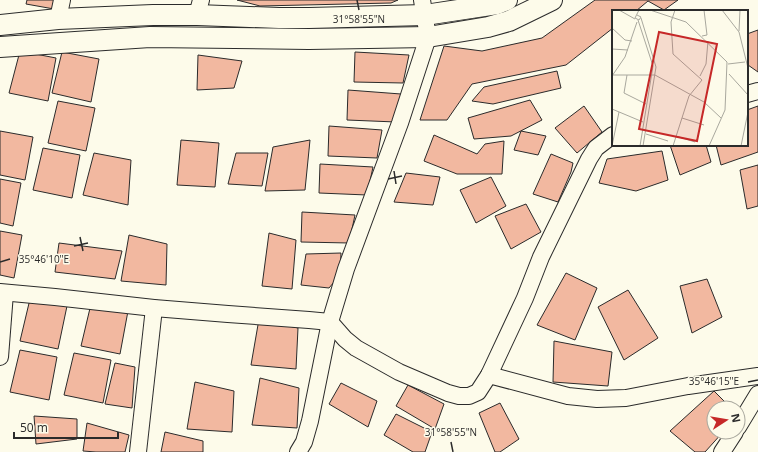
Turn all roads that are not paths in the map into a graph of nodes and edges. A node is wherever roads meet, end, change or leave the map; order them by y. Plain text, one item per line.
1 (507, 0) edge
2 (552, 0) edge
3 (199, 7) edge
4 (423, 7) edge
5 (60, 10) edge
6 (0, 25) edge
7 (428, 37) junction
8 (0, 47) edge
9 (758, 91) edge
10 (748, 94) edge
11 (612, 136) edge
12 (2, 293) edge
13 (154, 308) junction
14 (330, 322) junction
15 (0, 357) edge
16 (489, 375) junction
17 (758, 376) edge
18 (758, 394) edge
19 (746, 414) edge
20 (730, 440) edge
21 (138, 452) edge
22 (298, 452) edge
23 (722, 452) edge

1 - 4 main road
2 - 7 main road
3 - 4 main road
3 - 5 main road
4 - 7 street
5 - 6 main road
7 - 8 main road
7 - 14 street
9 - 10 street
11 - 16 street
12 - 13 street
12 - 15 street
13 - 14 street
13 - 21 street
14 - 16 street
14 - 22 street
16 - 17 street
18 - 19 street
20 - 23 street

